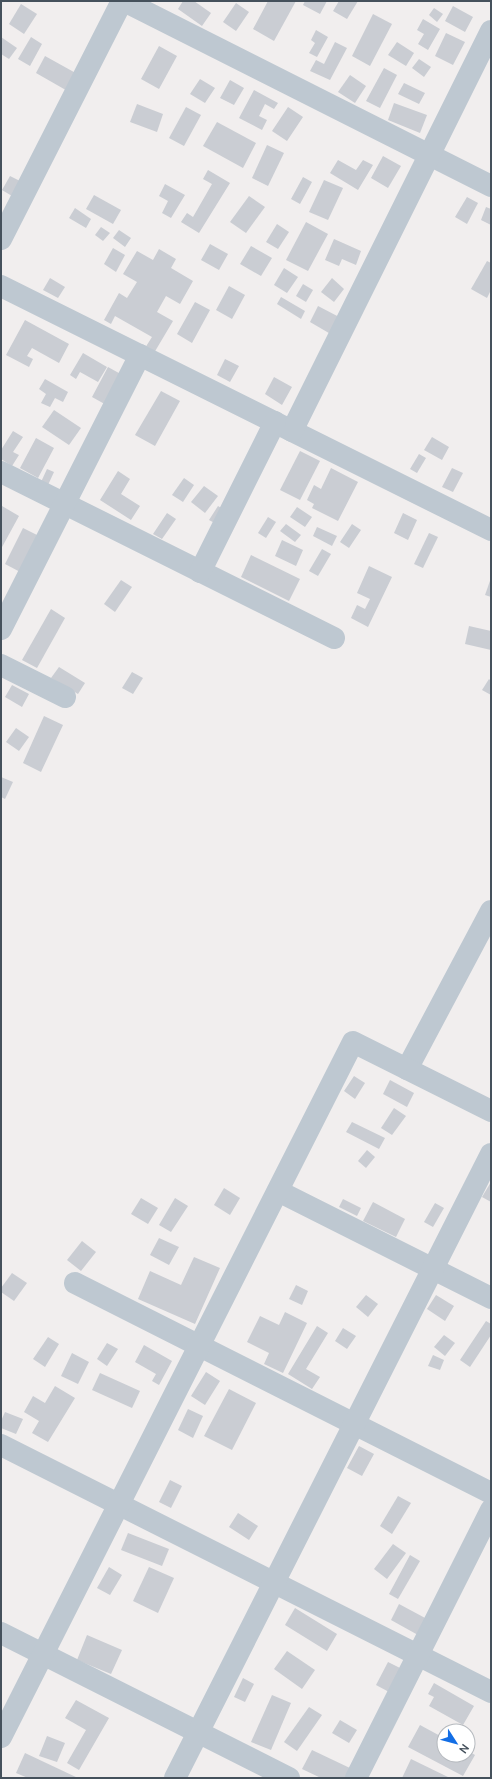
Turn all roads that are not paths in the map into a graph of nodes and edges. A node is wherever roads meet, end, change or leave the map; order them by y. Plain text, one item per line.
1 (123, 1) edge
2 (491, 31) edge
3 (429, 155) junction
4 (491, 186) edge
5 (1, 239) edge
6 (1, 286) edge
7 (140, 355) junction
8 (284, 427) junction
9 (1, 472) edge
10 (64, 504) junction
11 (491, 530) edge
12 (200, 572) junction
13 (1, 628) edge
14 (334, 638) dead end
15 (1, 665) edge
16 (65, 697) dead end
17 (491, 911) edge
18 (407, 1069) junction
19 (491, 1111) edge
20 (491, 1154) edge
21 (278, 1191) junction
22 (433, 1269) junction
23 (75, 1283) dead end
24 (491, 1298) edge
25 (199, 1345) junction
26 (355, 1424) junction
27 (1, 1445) edge
28 (491, 1492) edge
29 (119, 1505) junction
30 (491, 1510) edge
31 (274, 1583) junction
32 (1, 1633) edge
33 (43, 1654) junction
34 (418, 1655) junction
35 (491, 1692) edge
36 (198, 1732) junction
37 (1, 1737) edge
38 (175, 1778) edge
39 (289, 1778) edge
40 (356, 1778) edge

1 - 3 street
1 - 5 street
2 - 3 street
3 - 4 street
3 - 8 street
6 - 7 street
7 - 8 street
7 - 10 street
8 - 11 street
8 - 12 street
9 - 10 street
10 - 12 street
10 - 13 street
12 - 14 street
15 - 16 street
17 - 18 street
18 - 19 street
18 - 21 street
20 - 22 street
21 - 22 street
21 - 25 street
22 - 24 street
22 - 26 street
23 - 25 street
25 - 26 street
25 - 29 street
26 - 28 street
26 - 31 street
27 - 29 street
29 - 31 street
29 - 33 street
30 - 34 street
31 - 34 street
31 - 36 street
32 - 33 street
33 - 36 street
33 - 37 street
34 - 35 street
34 - 40 street
36 - 38 street
36 - 39 street

